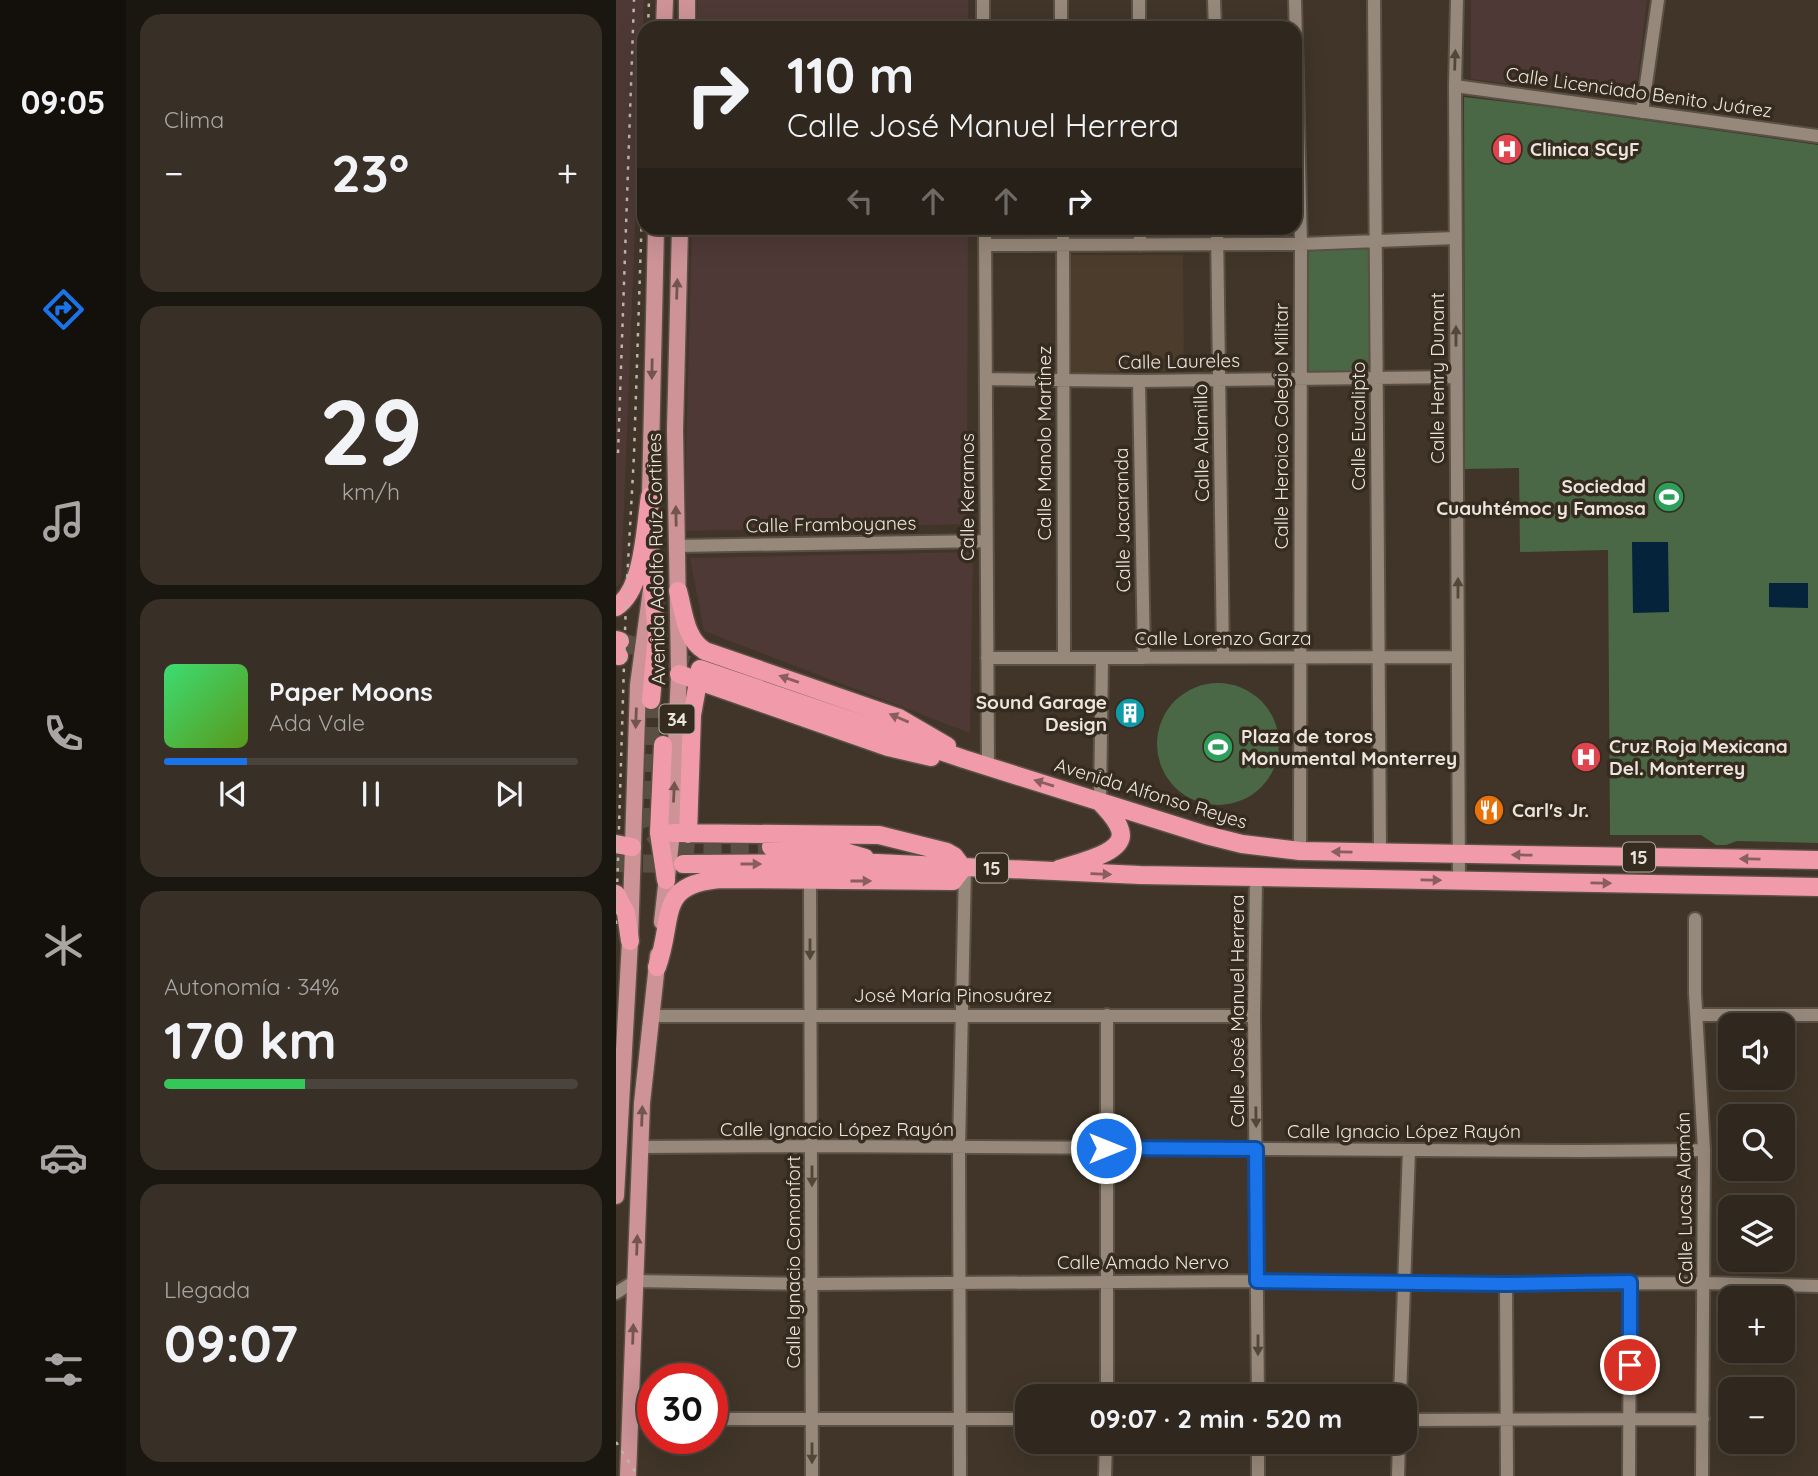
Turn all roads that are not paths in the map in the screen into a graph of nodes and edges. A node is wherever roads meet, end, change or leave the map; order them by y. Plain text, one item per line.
1 (665, 0) edge
2 (688, 0) edge
3 (983, 0) edge
4 (1061, 0) edge
5 (1139, 0) edge
6 (1214, 0) edge
7 (1295, 0) edge
8 (1374, 0) edge
9 (1457, 0) edge
10 (1658, 0) edge
11 (664, 21) edge
12 (687, 21) edge
13 (984, 21) edge
14 (1061, 21) edge
15 (1139, 21) edge
16 (1215, 21) edge
17 (1296, 21) edge
18 (1455, 86) junction
19 (1642, 112) junction
20 (1818, 136) edge
21 (656, 235) edge
22 (680, 235) edge
23 (985, 235) edge
24 (1063, 235) edge
25 (1140, 235) edge
26 (1217, 235) edge
27 (1301, 235) edge
28 (1455, 238) junction
29 (1376, 242) junction
30 (1217, 244) junction
31 (1301, 244) junction
32 (985, 245) junction
33 (1140, 245) junction
34 (1063, 246) junction
35 (1456, 377) junction
36 (986, 379) junction
37 (1219, 379) junction
38 (1300, 379) junction
39 (1377, 379) junction
40 (1063, 380) junction
41 (1139, 382) junction
42 (650, 496) junction
43 (986, 541) junction
44 (677, 545) junction
45 (652, 582) junction
46 (678, 591) junction
47 (616, 607) edge
48 (1223, 657) junction
49 (1301, 657) junction
50 (1379, 657) junction
51 (1458, 657) junction
52 (1064, 658) junction
53 (1102, 658) junction
54 (1144, 658) junction
55 (987, 659) junction
56 (679, 674) junction
57 (699, 675) junction
58 (651, 700) tunnel mouth
59 (663, 745) dead end
60 (964, 759) junction
61 (988, 766) junction
62 (1100, 802) junction
63 (680, 833) junction
64 (624, 846) edge
65 (771, 847) tunnel mouth
66 (1300, 851) junction
67 (1380, 852) junction
68 (1459, 854) junction
69 (1818, 860) edge
70 (877, 863) junction
71 (683, 864) tunnel mouth
72 (964, 868) junction
73 (1049, 873) junction
74 (1256, 877) junction
75 (666, 880) junction
76 (810, 880) junction
77 (1459, 881) junction
78 (1818, 887) edge
79 (616, 894) edge
80 (1696, 919) dead end
81 (630, 941) junction
82 (657, 967) junction
83 (810, 1014) junction
84 (961, 1014) junction
85 (1107, 1015) junction
86 (1697, 1015) junction
87 (1818, 1015) edge
88 (652, 1016) junction
89 (1254, 1016) junction
90 (812, 1146) junction
91 (641, 1147) junction
92 (960, 1148) junction
93 (1106, 1148) junction
94 (1256, 1149) junction
95 (1409, 1150) junction
96 (1704, 1150) junction
97 (616, 1196) edge
98 (635, 1281) junction
99 (1257, 1281) junction
100 (1107, 1282) junction
101 (1630, 1282) junction
102 (958, 1283) junction
103 (1705, 1283) junction
104 (813, 1284) junction
105 (1403, 1284) junction
106 (1506, 1284) junction
107 (1818, 1286) edge
108 (616, 1293) edge
109 (1107, 1384) edge
110 (1258, 1384) edge
111 (1400, 1384) edge
112 (630, 1419) junction
113 (637, 1419) edge
114 (728, 1419) edge
115 (960, 1419) junction
116 (1015, 1419) edge
117 (1703, 1419) junction
118 (812, 1420) junction
119 (1417, 1420) edge
120 (1507, 1420) junction
121 (1629, 1420) junction
122 (1106, 1454) edge
123 (1258, 1454) edge
124 (1399, 1454) edge
125 (628, 1476) edge
126 (812, 1476) edge
127 (960, 1476) edge
128 (1105, 1476) edge
129 (1258, 1476) edge
130 (1398, 1476) edge
131 (1507, 1476) edge
132 (1629, 1476) edge
133 (1702, 1476) edge

1 - 11 main road
2 - 12 main road
3 - 13 street
4 - 14 street
5 - 15 street
6 - 16 street
7 - 17 street, Calle Heroico Colegio Militar
8 - 29 street, Calle Eucalipto
18 -> 9 street, Calle Henry Dunant
10 - 19 street
18 - 19 street, Calle Licenciado Benito Juárez
18 - 28 street, Calle Henry Dunant
19 - 20 street, Calle Licenciado Benito Juárez
21 -> 42 main road, Avenida Adolfo Ruíz Cortines / 34
44 -> 22 main road, Avenida Adolfo Ruíz Cortines / 34
23 - 32 street, Calle Keramos
24 - 34 street, Calle Manolo Martínez
25 - 33 street
26 - 30 street, Calle Alamillo
27 - 31 street, Calle Heroico Colegio Militar
28 - 29 street
35 -> 28 street, Calle Henry Dunant
29 - 31 street
29 - 39 street, Calle Eucalipto
30 - 31 street
30 - 33 street
30 - 37 street, Calle Alamillo
31 - 38 street, Calle Heroico Colegio Militar
32 - 34 street
32 - 36 street, Calle Keramos
33 - 34 street
34 - 40 street, Calle Manolo Martínez
35 - 39 street, Calle Laureles
51 -> 35 street, Calle Henry Dunant
36 - 40 street, Calle Laureles
36 - 43 street, Calle Keramos
37 - 38 street, Calle Laureles
37 - 41 street, Calle Laureles
37 - 48 street, Calle Alamillo
38 - 39 street, Calle Laureles
38 - 49 street, Calle Heroico Colegio Militar
39 - 50 street, Calle Eucalipto
40 - 41 street, Calle Laureles
40 - 52 street, Calle Manolo Martínez
41 - 54 street, Calle Jacaranda
42 - 45 main road, Avenida Adolfo Ruíz Cortines / 34
42 - 47 highway
43 - 44 street, Calle Framboyanes
43 - 55 street, Calle Keramos
44 - 46 main road, Avenida Adolfo Ruíz Cortines / 34
45 - 58 highway
45 -> 64 main road, Avenida Adolfo Ruíz Cortines / 34
46 - 56 main road, Avenida Adolfo Ruíz Cortines / 34
60 -> 46 highway
48 - 49 street, Calle Lorenzo Garza
48 - 54 street, Calle Lorenzo Garza
49 - 50 street, Calle Lorenzo Garza
49 - 66 street, Calle Heroico Colegio Militar
50 - 51 street, Calle Lorenzo Garza
50 - 67 street, Calle Eucalipto
51 - 68 street, Calle Henry Dunant
52 - 53 street, Calle Lorenzo Garza
52 - 55 street, Calle Lorenzo Garza
53 - 54 street, Calle Lorenzo Garza
53 - 62 street
55 - 61 street, Calle Keramos
56 - 57 highway
63 -> 56 main road, Avenida Adolfo Ruíz Cortines / 34
57 - 60 highway
57 - 63 highway
59 - 75 highway
60 - 61 highway, Avenida Alfonso Reyes / 15
62 -> 61 highway, Avenida Alfonso Reyes / 15
62 - 66 highway, Avenida Alfonso Reyes / 15
62 - 73 highway
63 - 72 highway
63 - 75 main road, Avenida Adolfo Ruíz Cortines / 34
64 - 81 main road, Avenida Adolfo Ruíz Cortines / 34
65 - 70 highway
67 -> 66 highway, Avenida Alfonso Reyes / 15
67 - 68 highway, Avenida Alfonso Reyes / 15
69 -> 68 highway, Avenida Alfonso Reyes / 15
68 - 77 street, Calle Henry Dunant
71 -> 70 highway, 15
70 - 72 highway, 15
72 - 73 highway, 15
76 -> 72 highway
72 - 84 street
73 -> 74 highway, 15
74 -> 77 highway, 15
74 - 89 street, Calle José Manuel Herrera
75 - 82 main road, Avenida Adolfo Ruíz Cortines / 34
76 - 82 highway
76 -> 83 street, Calle Ignacio Comonfort
77 -> 78 highway, 15
79 - 81 highway
80 - 86 street, Calle Lucas Alamán
81 - 97 main road, Avenida Adolfo Ruíz Cortines / 34
82 - 88 main road, Avenida Adolfo Ruíz Cortines / 34
83 - 84 street, José María Pinosuárez
83 - 88 street, José María Pinosuárez
83 - 90 street, Calle Ignacio Comonfort
84 - 85 street, José María Pinosuárez
84 - 92 street
85 - 89 street, José María Pinosuárez
85 - 93 street
86 - 87 street
86 - 96 street, Calle Lucas Alamán
91 -> 88 main road, Avenida Adolfo Ruíz Cortines / 34
89 -> 94 street, Calle José Manuel Herrera
90 - 91 street, Calle Ignacio López Rayón
90 - 92 street, Calle Ignacio López Rayón
90 -> 104 street, Calle Ignacio Comonfort
98 -> 91 main road, Avenida Adolfo Ruíz Cortines / 34
92 - 93 street, Calle Ignacio López Rayón
92 - 102 street
93 - 94 street, Calle Ignacio López Rayón
93 - 100 street
94 - 95 street, Calle Ignacio López Rayón
94 - 99 street, Calle José Manuel Herrera
95 - 96 street, Calle Ignacio López Rayón
95 - 105 street
96 - 103 street, Calle Lucas Alamán
98 - 104 street, Calle Amado Nervo
98 - 108 street
112 -> 98 main road, Avenida Adolfo Ruíz Cortines / 34
99 - 100 street, Calle Amado Nervo
99 - 105 street, Calle Amado Nervo
99 -> 110 street, Calle José Manuel Herrera
100 - 102 street, Calle Amado Nervo
100 - 109 street
101 - 103 street, Calle Amado Nervo
101 - 106 street, Calle Amado Nervo
101 - 121 street
102 - 104 street, Calle Amado Nervo
102 - 115 street
103 - 107 street, Calle Amado Nervo
103 - 117 street, Calle Lucas Alamán
104 - 118 street, Calle Ignacio Comonfort
105 - 106 street, Calle Amado Nervo
105 - 111 street
106 - 120 street
112 - 113 street
112 - 125 main road, Avenida Adolfo Ruíz Cortines / 34
114 - 118 street
115 - 116 street
115 - 118 street
115 - 127 street
117 - 121 street
117 - 133 street, Calle Lucas Alamán
118 -> 126 street, Calle Ignacio Comonfort
119 - 120 street
120 - 121 street
120 - 131 street
121 - 132 street
122 - 128 street
123 - 129 street
124 - 130 street

